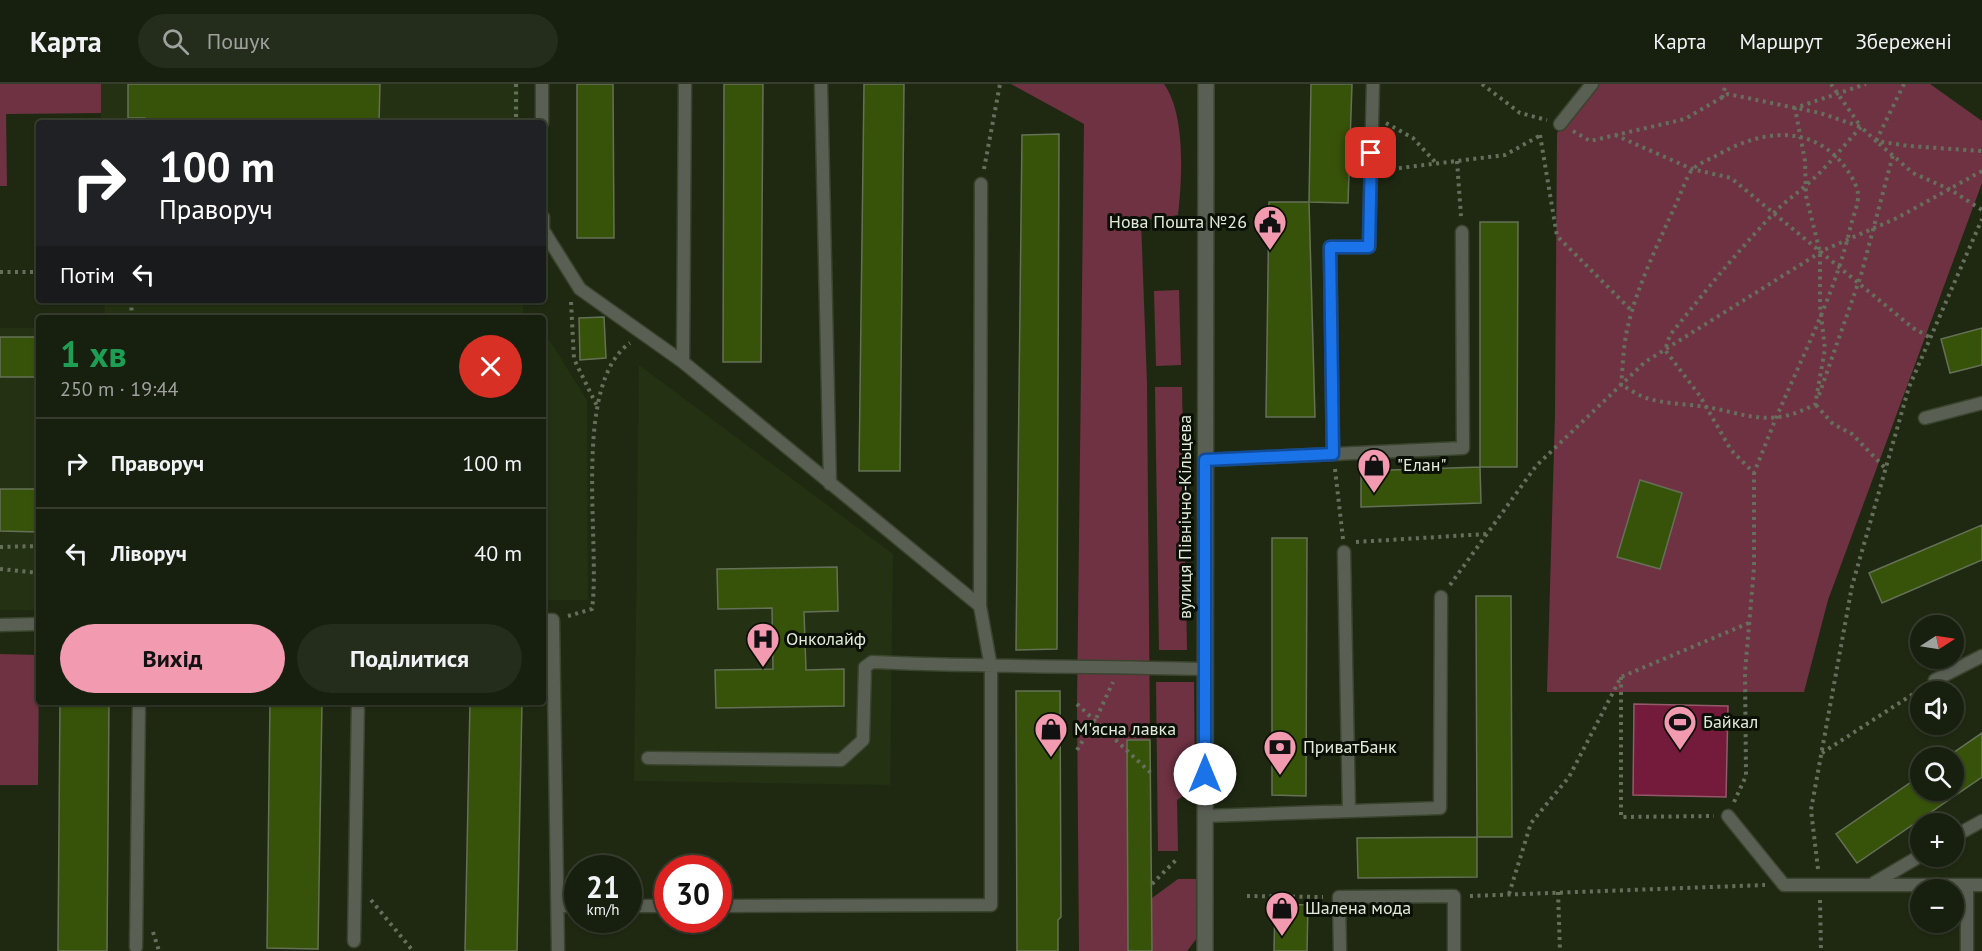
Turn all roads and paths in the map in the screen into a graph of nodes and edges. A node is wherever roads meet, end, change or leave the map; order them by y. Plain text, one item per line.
1 (516, 84) edge
2 (542, 84) edge
3 (685, 84) edge
4 (821, 84) edge
5 (1000, 84) edge
6 (1206, 84) edge
7 (1373, 84) edge
8 (1482, 84) edge
9 (1592, 84) edge
10 (1726, 84) edge
11 (1831, 84) edge
12 (1866, 84) edge
13 (1904, 84) edge
14 (1837, 93) junction
15 (1722, 98) junction
16 (1795, 108) junction
17 (1372, 115) junction
18 (516, 120) edge
19 (542, 120) edge
20 (1560, 124) junction
21 (1861, 127) junction
22 (1540, 135) junction
23 (1615, 135) junction
24 (1800, 136) junction
25 (1876, 141) junction
26 (1982, 151) edge
27 (1835, 155) junction
28 (1893, 155) junction
29 (1457, 161) junction
30 (1437, 163) junction
31 (1692, 169) junction
32 (1982, 171) edge
33 (1371, 172) junction
34 (981, 184) joint
35 (1806, 185) junction
36 (1951, 190) junction
37 (1982, 210) edge
38 (1773, 214) junction
39 (1982, 219) edge
40 (1872, 228) junction
41 (1462, 232) joint
42 (546, 235) edge
43 (1848, 238) junction
44 (1820, 252) junction
45 (1839, 267) junction
46 (0, 272) edge
47 (36, 272) edge
48 (1858, 283) junction
49 (571, 301) dead end
50 (1633, 312) junction
51 (1821, 317) junction
52 (643, 334) junction
53 (1931, 338) junction
54 (1665, 350) junction
55 (683, 363) junction
56 (1622, 385) junction
57 (1982, 403) edge
58 (1815, 405) junction
59 (597, 407) junction
60 (1706, 407) junction
61 (1777, 417) junction
62 (1925, 418) dead end
63 (1333, 454) junction
64 (1205, 460) junction
65 (1886, 469) junction
66 (1754, 473) junction
67 (830, 484) junction
68 (1487, 534) junction
69 (36, 546) edge
70 (0, 547) edge
71 (1344, 547) junction
72 (0, 569) edge
73 (36, 573) edge
74 (1441, 597) joint
75 (980, 606) junction
76 (548, 620) edge
77 (1749, 623) junction
78 (36, 624) edge
79 (0, 625) edge
80 (1982, 656) edge
81 (1120, 666) junction
82 (991, 667) junction
83 (1204, 669) junction
84 (1621, 677) junction
85 (1935, 680) joint
86 (139, 705) edge
87 (358, 705) edge
88 (1077, 705) dead end
89 (1095, 721) junction
90 (1077, 750) dead end
91 (1821, 754) junction
92 (648, 758) dead end
93 (1150, 773) dead end
94 (1349, 811) junction
95 (1205, 816) junction
96 (1728, 816) junction
97 (1982, 821) edge
98 (1964, 831) edge
99 (1178, 858) dead end
100 (1910, 862) edge
101 (355, 880) junction
102 (1873, 883) junction
103 (1820, 884) junction
104 (1152, 885) dead end
105 (1784, 885) junction
106 (1982, 885) edge
107 (1967, 886) junction
108 (1558, 892) junction
109 (1509, 894) junction
110 (1247, 896) dead end
111 (1454, 896) junction
112 (1339, 897) junction
113 (558, 906) junction
114 (564, 906) edge
115 (732, 906) edge
116 (354, 941) dead end
117 (136, 947) dead end
118 (412, 951) edge
119 (558, 951) edge
120 (1205, 951) edge
121 (1340, 951) edge
122 (1454, 951) edge
123 (1560, 951) edge
124 (1821, 951) edge
125 (1967, 951) edge

1 - 18 path
2 - 19 lane
3 - 55 lane
4 - 67 lane
5 - 34 path
6 - 64 street, вулиця Північно-Кільцева
7 - 17 lane
8 - 20 path
9 - 20 lane
10 - 15 path
11 - 14 path
12 - 14 path
13 - 25 path
14 - 16 path
14 - 21 path
15 - 16 path
15 - 23 path
16 - 21 path
16 - 24 path
17 - 30 path
17 - 33 lane
20 - 22 path
20 - 23 path
21 - 25 path
21 - 27 path
22 - 29 path
22 - 50 path
23 - 31 path
24 - 27 path
24 - 31 path
24 - 35 path
25 - 26 path
25 - 28 path
27 - 35 path
27 - 43 path
28 - 36 path
28 - 40 path
29 - 30 path
29 - 41 path
30 - 33 path
31 - 38 path
31 - 50 path
32 - 36 path
33 - 63 lane
34 - 75 lane
35 - 38 path
35 - 44 path
36 - 37 path
36 - 40 path
38 - 44 path
38 - 54 path
39 - 53 path
40 - 43 path
40 - 48 path
41 - 63 lane
42 - 52 lane
43 - 44 path
43 - 45 path
44 - 45 path
44 - 51 path
44 - 54 path
45 - 48 path
45 - 51 path
46 - 47 path
48 - 53 path
48 - 58 path
49 - 59 path
50 - 56 path
51 - 58 path
51 - 61 path
52 - 55 lane
52 - 59 path
53 - 65 path
54 - 56 path
54 - 60 path
55 - 67 lane
56 - 60 path
56 - 68 path
57 - 62 lane
58 - 61 path
58 - 65 path
59 - 76 path
60 - 61 path
60 - 66 path
61 - 66 path
63 - 64 lane
63 - 71 path
64 - 83 street, вулиця Північно-Кільцева
65 - 91 path
66 - 77 path
67 - 75 lane
68 - 71 path
68 - 74 path
69 - 70 path
71 - 94 lane
72 - 73 path
74 - 94 lane
75 - 82 lane
76 - 113 lane
77 - 84 path
77 - 96 path
78 - 79 lane
80 - 85 lane
81 - 82 lane
81 - 83 lane
81 - 89 path
82 - 92 lane
82 - 115 lane
83 - 95 street, вулиця Північно-Кільцева
84 - 96 path
84 - 109 path
85 - 91 path
86 - 117 lane
87 - 101 lane
88 - 89 path
89 - 90 path
89 - 93 path
91 - 103 path
94 - 95 lane
95 - 120 street, вулиця Північно-Кільцева
96 - 105 lane
97 - 98 lane
99 - 104 path
100 - 102 lane
101 - 116 lane
101 - 118 path
102 - 103 lane
102 - 107 lane
103 - 105 lane
103 - 124 path
105 - 108 path
106 - 107 lane
107 - 125 lane
108 - 109 path
108 - 123 path
109 - 111 path
110 - 112 path
111 - 112 lane
111 - 122 lane
112 - 121 lane
113 - 114 lane
113 - 119 lane

